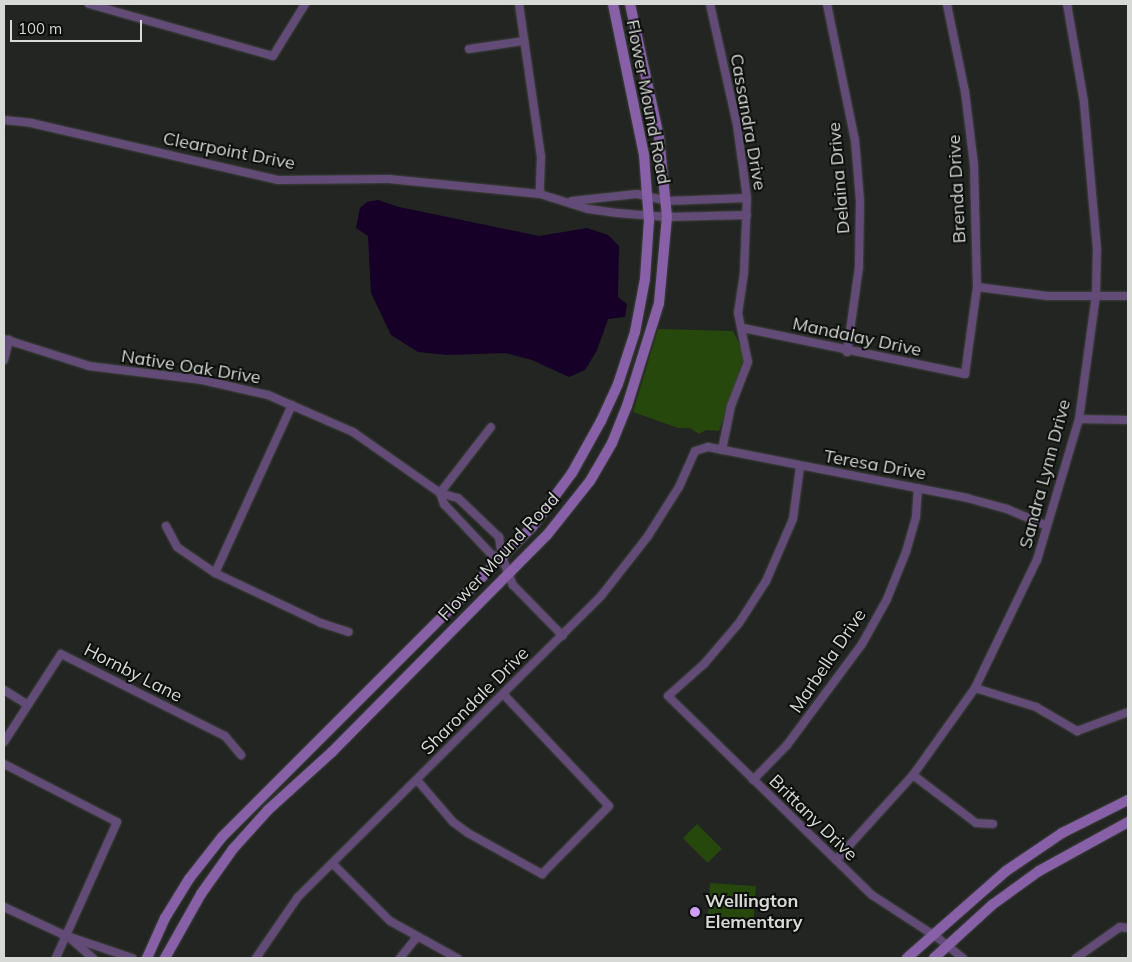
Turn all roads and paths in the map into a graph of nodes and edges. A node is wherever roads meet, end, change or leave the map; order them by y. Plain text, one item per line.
1 (89, 4) edge
2 (305, 4) edge
3 (518, 4) edge
4 (613, 4) edge
5 (630, 4) edge
6 (710, 4) edge
7 (827, 4) edge
8 (947, 4) edge
9 (1067, 4) edge
10 (524, 41) junction
11 (469, 49) dead end
12 (4, 120) edge
13 (540, 194) junction
14 (649, 195) junction
15 (747, 198) junction
16 (570, 201) junction
17 (667, 201) junction
18 (747, 215) junction
19 (649, 216) junction
20 (667, 217) junction
21 (977, 287) junction
22 (1096, 295) junction
23 (1128, 296) edge
24 (743, 328) junction
25 (6, 340) edge
26 (847, 352) junction
27 (4, 360) edge
28 (965, 374) joint
29 (292, 404) junction
30 (1079, 419) junction
31 (1128, 420) edge
32 (492, 426) dead end
33 (695, 450) joint
34 (722, 450) junction
35 (800, 466) junction
36 (918, 488) junction
37 (440, 493) junction
38 (166, 526) dead end
39 (1047, 526) junction
40 (502, 557) junction
41 (215, 573) junction
42 (511, 573) junction
43 (349, 632) dead end
44 (563, 636) junction
45 (975, 688) junction
46 (4, 690) edge
47 (503, 694) junction
48 (28, 705) junction
49 (1128, 712) edge
50 (4, 742) edge
51 (241, 755) dead end
52 (4, 764) edge
53 (913, 775) junction
54 (417, 780) junction
55 (753, 780) junction
56 (1128, 800) edge
57 (1128, 822) edge
58 (993, 824) dead end
59 (836, 860) junction
60 (332, 863) junction
61 (4, 907) edge
62 (1128, 928) edge
63 (64, 935) junction
64 (930, 935) junction
65 (416, 938) junction
66 (949, 946) junction
67 (56, 958) edge
68 (93, 958) edge
69 (132, 958) edge
70 (147, 958) edge
71 (165, 958) edge
72 (256, 958) edge
73 (400, 958) edge
74 (457, 958) edge
75 (907, 958) edge
76 (934, 958) edge
77 (963, 958) edge
78 (1076, 958) edge

1 - 2 street
3 - 10 street
4 - 14 main road, Flower Mound Road
5 - 17 main road, Flower Mound Road
6 - 15 street, Cassandra Drive
7 - 26 street, Delaina Drive
8 - 21 street, Brenda Drive
9 - 22 street, Sandra Lynn Drive
10 - 11 street
10 - 13 street
12 - 13 street, Clearpoint Drive
13 - 16 street, Clearpoint Drive
14 - 16 street, Clearpoint Drive
14 - 17 street, Clearpoint Drive
14 - 19 main road, Flower Mound Road
15 - 17 street, Clearpoint Drive
15 - 18 street, Cassandra Drive
16 - 19 street, Clearpoint Drive
17 - 20 main road, Flower Mound Road
18 - 20 street, Clearpoint Drive
18 - 24 street, Cassandra Drive
19 - 20 street, Clearpoint Drive
19 - 40 main road, Flower Mound Road
20 - 42 main road, Flower Mound Road
21 - 22 street
21 - 28 street, Brenda Drive
22 - 23 street
22 - 30 street, Sandra Lynn Drive
24 - 26 street, Mandalay Drive
24 - 34 street, Cassandra Drive
25 - 27 street
25 - 29 street, Native Oak Drive
26 - 28 street, Mandalay Drive
29 - 37 street, Native Oak Drive
29 - 41 street
30 - 31 street
30 - 39 street, Sandra Lynn Drive
32 - 37 street
33 - 34 street, Teresa Drive
33 - 44 street, Sharondale Drive
34 - 35 street, Teresa Drive
35 - 36 street, Teresa Drive
35 - 55 street, Brittany Drive
36 - 39 street, Teresa Drive
36 - 55 street, Marbella Drive
37 - 40 street, Native Oak Drive
37 - 40 street, Native Oak Drive
38 - 41 street
39 - 45 street, Sandra Lynn Drive
40 - 42 street, Native Oak Drive
40 - 70 main road, Flower Mound Road
41 - 43 street
42 - 44 street, Native Oak Drive
42 - 71 main road, Flower Mound Road
44 - 47 street, Sharondale Drive
45 - 49 street
45 - 53 street, Sandra Lynn Drive
46 - 48 street
47 - 54 street, Sharondale Drive
47 - 54 street
48 - 50 street
48 - 51 street, Hornby Lane
52 - 63 street
53 - 58 street
53 - 59 street, Sandra Lynn Drive
54 - 60 street, Sharondale Drive
55 - 59 street, Brittany Drive
56 - 64 main road
57 - 66 main road
59 - 64 street, Brittany Drive
60 - 65 street
60 - 72 street, Sharondale Drive
61 - 63 street
62 - 78 street
63 - 67 street
63 - 68 street
63 - 69 street
64 - 66 street, Brittany Drive
64 - 75 main road
65 - 73 street
65 - 74 street
66 - 76 main road
66 - 77 street, Brittany Drive

